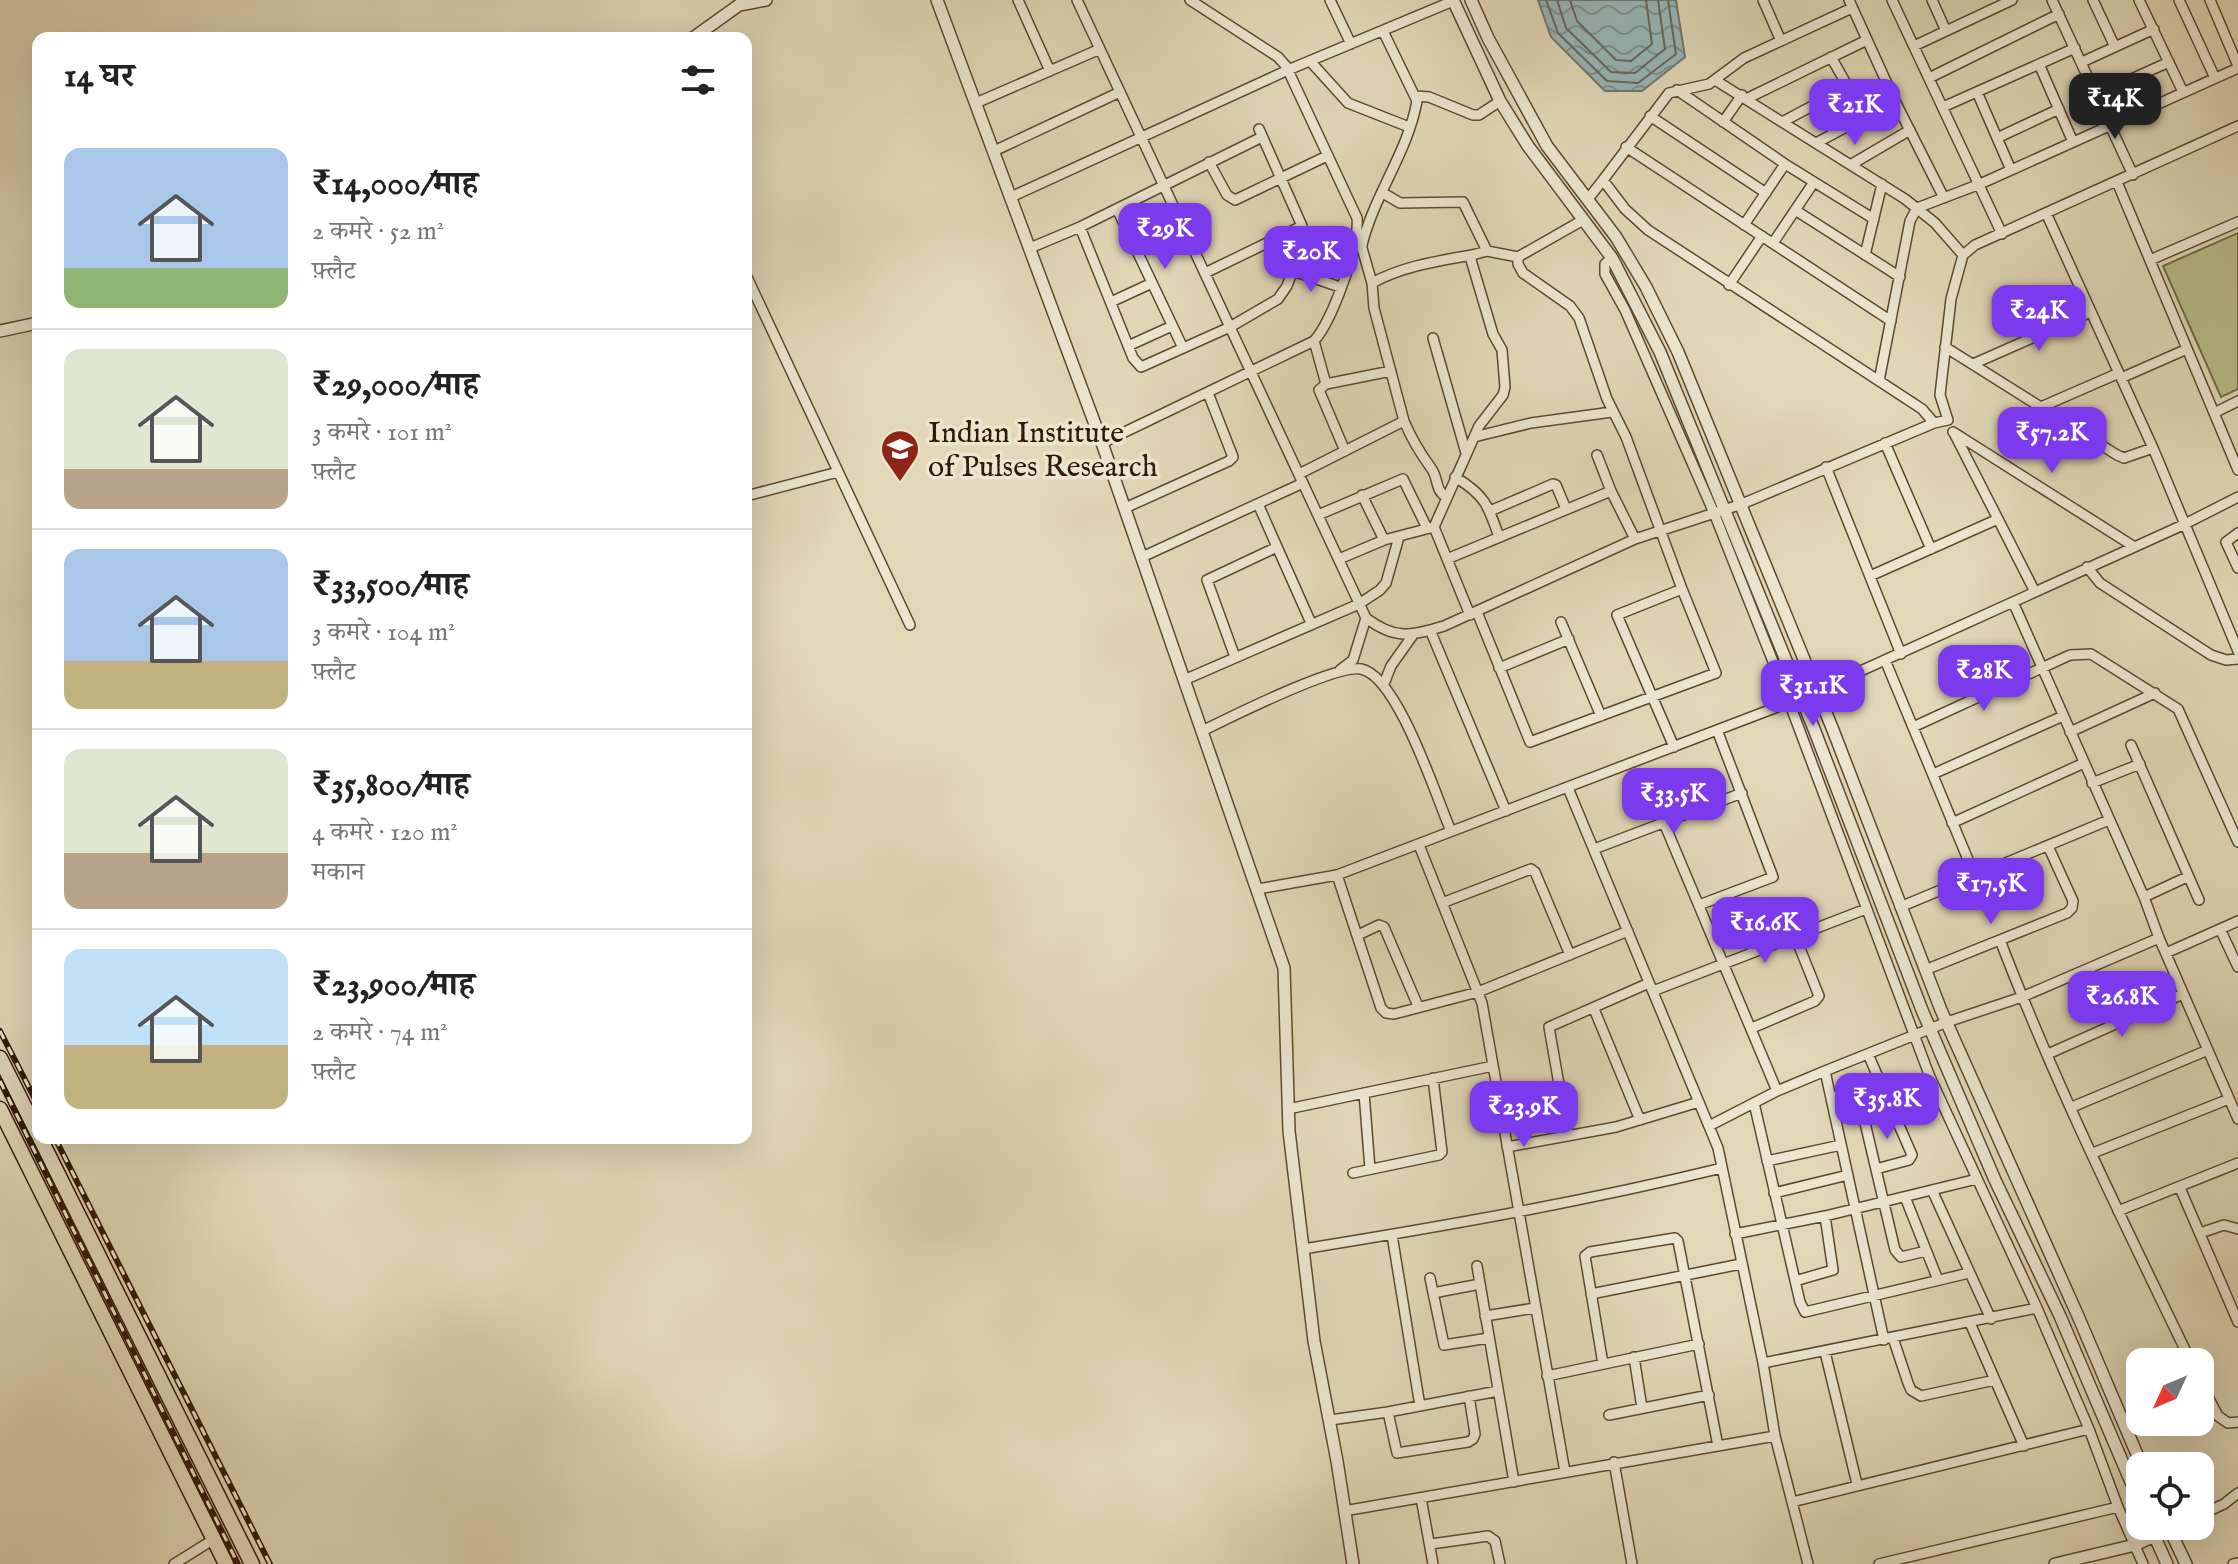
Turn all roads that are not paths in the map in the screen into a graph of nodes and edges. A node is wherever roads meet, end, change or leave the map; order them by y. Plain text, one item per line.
1 (766, 0) edge
2 (1018, 0) edge
3 (1077, 0) edge
4 (1190, 0) edge
5 (1330, 0) edge
6 (1453, 0) edge
7 (1471, 0) edge
8 (1763, 0) edge
9 (1892, 0) edge
10 (1932, 0) edge
11 (2052, 0) edge
12 (2093, 0) edge
13 (2139, 0) edge
14 (2179, 0) edge
15 (2210, 0) edge
16 (941, 1) edge
17 (2009, 1) edge
18 (742, 3) edge
19 (1850, 4) edge
20 (1431, 5) edge
21 (2059, 14) junction
22 (2154, 29) junction
23 (1383, 31) junction
24 (1946, 31) junction
25 (701, 32) edge
26 (1867, 40) junction
27 (1781, 41) junction
28 (1351, 44) junction
29 (1914, 46) junction
30 (2115, 47) junction
31 (2075, 48) junction
32 (1100, 49) junction
33 (1831, 57) junction
34 (1310, 61) junction
35 (2082, 62) junction
36 (2169, 62) junction
37 (2039, 64) junction
38 (2238, 67) edge
39 (1288, 70) junction
40 (1050, 71) junction
41 (1929, 78) junction
42 (2215, 78) junction
43 (1715, 80) junction
44 (1848, 87) junction
45 (1677, 90) junction
46 (1120, 92) junction
47 (1977, 92) junction
48 (2183, 92) junction
49 (2096, 95) junction
50 (1416, 96) junction
51 (1745, 97) junction
52 (1500, 101) junction
53 (1895, 101) junction
54 (976, 103) junction
55 (1943, 107) junction
56 (2059, 109) junction
57 (1650, 116) junction
58 (1865, 117) junction
59 (1784, 121) junction
60 (1723, 122) junction
61 (2109, 125) junction
62 (2238, 126) edge
63 (1409, 127) junction
64 (1910, 130) junction
65 (1142, 138) junction
66 (1997, 138) junction
67 (1818, 142) junction
68 (2073, 142) junction
69 (1626, 147) junction
70 (994, 151) junction
71 (1327, 156) junction
72 (1209, 162) junction
73 (1785, 164) junction
74 (1852, 164) junction
75 (2011, 170) junction
76 (2133, 175) junction
77 (1281, 178) junction
78 (1603, 180) junction
79 (1814, 182) junction
80 (2117, 182) junction
81 (1164, 184) junction
82 (1882, 184) junction
83 (1980, 184) junction
84 (1383, 193) junction
85 (1766, 193) junction
86 (1011, 197) junction
87 (1944, 198) junction
88 (1588, 199) junction
89 (1917, 208) junction
90 (1117, 209) junction
91 (1795, 210) junction
92 (2047, 215) junction
93 (1874, 219) junction
94 (1583, 220) junction
95 (2238, 222) edge
96 (1744, 225) junction
97 (1302, 226) junction
98 (1080, 227) junction
99 (2002, 234) junction
100 (1762, 236) junction
101 (1360, 241) junction
102 (1773, 243) junction
103 (1030, 248) junction
104 (1487, 251) junction
105 (1472, 255) junction
106 (1865, 255) junction
107 (1963, 255) junction
108 (1518, 257) junction
109 (2150, 260) junction
110 (1293, 271) junction
111 (1205, 273) junction
112 (1900, 277) junction
113 (1152, 283) junction
114 (1372, 283) junction
115 (1729, 285) junction
116 (1340, 287) junction
117 (752, 288) edge
118 (1111, 302) junction
119 (2091, 312) junction
120 (1891, 321) junction
121 (32, 324) edge
122 (1172, 326) junction
123 (1230, 327) junction
124 (0, 331) edge
125 (1433, 338) dead end
126 (1314, 341) junction
127 (1128, 346) junction
128 (1945, 347) junction
129 (1183, 348) junction
130 (2187, 349) junction
131 (1973, 364) junction
132 (1251, 371) junction
133 (1391, 371) junction
134 (2120, 376) junction
135 (1879, 381) junction
136 (1326, 384) junction
137 (1208, 393) junction
138 (2238, 401) edge
139 (2041, 407) junction
140 (1612, 412) junction
141 (2214, 413) junction
142 (1948, 420) junction
143 (1404, 421) junction
144 (1934, 423) junction
145 (1953, 432) junction
146 (1474, 437) junction
147 (1102, 443) junction
148 (1885, 443) junction
149 (2153, 448) junction
150 (1345, 451) junction
151 (1466, 453) junction
152 (1597, 455) dead end
153 (1826, 467) junction
154 (2238, 470) edge
155 (838, 472) junction
156 (1455, 477) junction
157 (1301, 478) junction
158 (1611, 491) junction
159 (752, 494) edge
160 (1362, 495) junction
161 (1446, 497) junction
162 (2238, 497) edge
163 (1258, 504) junction
164 (1742, 504) junction
165 (1125, 508) junction
166 (1566, 509) junction
167 (1490, 511) junction
168 (1719, 511) junction
169 (1318, 515) junction
170 (1998, 519) junction
171 (2183, 525) junction
172 (1430, 528) junction
173 (1659, 531) junction
174 (2238, 533) edge
175 (1399, 537) junction
176 (1499, 537) junction
177 (1635, 539) junction
178 (1384, 540) junction
179 (2133, 546) junction
180 (1277, 547) junction
181 (1931, 549) junction
182 (1142, 557) junction
183 (1339, 559) junction
184 (1447, 559) junction
185 (2087, 567) junction
186 (2238, 568) edge
187 (1870, 576) junction
188 (1682, 589) junction
189 (2035, 592) junction
190 (2013, 602) junction
191 (1359, 604) junction
192 (1474, 614) junction
193 (1366, 618) junction
194 (1561, 622) dead end
195 (1311, 623) junction
196 (910, 625) dead end
197 (1430, 630) junction
198 (1413, 635) junction
199 (1569, 639) junction
200 (2238, 651) edge
201 (1901, 654) junction
202 (1235, 657) junction
203 (2238, 659) edge
204 (1885, 660) junction
205 (1499, 668) junction
206 (2042, 669) junction
207 (1337, 672) junction
208 (1184, 680) junction
209 (1384, 684) junction
210 (1817, 691) junction
211 (2155, 693) junction
212 (1652, 697) junction
213 (1795, 700) junction
214 (1601, 716) junction
215 (2063, 716) junction
216 (1913, 727) junction
217 (1717, 730) junction
218 (1202, 731) junction
219 (2070, 732) junction
220 (2131, 745) dead end
221 (1674, 747) junction
222 (2084, 763) junction
223 (2140, 764) junction
224 (1933, 774) junction
225 (2092, 783) junction
226 (1568, 788) junction
227 (1742, 793) junction
228 (1506, 811) junction
229 (2109, 820) junction
230 (1664, 823) junction
231 (1952, 823) junction
232 (1451, 831) junction
233 (2238, 842) edge
234 (1419, 845) junction
235 (2048, 846) junction
236 (1594, 849) junction
237 (1974, 874) junction
238 (1337, 875) junction
239 (2187, 877) junction
240 (1258, 889) junction
241 (2144, 897) junction
242 (2199, 900) dead end
243 (1442, 903) junction
244 (1699, 905) junction
245 (1900, 907) junction
246 (1866, 909) junction
247 (2238, 921) edge
248 (2220, 929) junction
249 (1628, 931) junction
250 (1358, 935) junction
251 (1795, 936) junction
252 (2159, 938) junction
253 (2000, 940) junction
254 (2166, 953) junction
255 (1570, 955) junction
256 (1724, 963) junction
257 (2238, 967) edge
258 (1925, 970) junction
259 (1651, 987) junction
260 (1478, 992) junction
261 (2183, 994) junction
262 (2022, 997) junction
263 (1418, 1006) junction
264 (1594, 1009) junction
265 (1947, 1022) junction
266 (1752, 1028) junction
267 (1930, 1029) junction
268 (1914, 1036) junction
269 (2208, 1050) junction
270 (1868, 1054) junction
271 (2048, 1054) junction
272 (0, 1058) edge
273 (1493, 1066) junction
274 (1825, 1071) junction
275 (1433, 1078) junction
276 (1879, 1081) junction
277 (1857, 1089) junction
278 (1777, 1091) junction
279 (1364, 1093) junction
280 (1831, 1098) junction
281 (2229, 1099) junction
282 (1699, 1102) junction
283 (1754, 1103) junction
284 (2072, 1107) junction
285 (0, 1109) edge
286 (1288, 1109) junction
287 (2238, 1119) edge
288 (1640, 1120) junction
289 (32, 1122) edge
290 (1709, 1126) junction
291 (1568, 1136) junction
292 (43, 1144) edge
293 (1841, 1145) junction
294 (1507, 1147) junction
295 (2093, 1153) junction
296 (1767, 1161) junction
297 (2238, 1163) edge
298 (1722, 1168) junction
299 (1370, 1169) junction
300 (1876, 1169) junction
301 (1353, 1173) dead end
302 (1848, 1175) junction
303 (1977, 1179) junction
304 (2180, 1188) junction
305 (1932, 1190) junction
306 (1774, 1193) junction
307 (1905, 1197) junction
308 (1884, 1202) junction
309 (1855, 1208) junction
310 (2118, 1211) junction
311 (1518, 1213) junction
312 (1825, 1216) junction
313 (1781, 1225) junction
314 (2238, 1229) edge
315 (2200, 1233) junction
316 (1735, 1234) junction
317 (1392, 1235) junction
318 (1303, 1249) junction
319 (1926, 1251) junction
320 (1741, 1264) junction
321 (1477, 1266) dead end
322 (1969, 1273) junction
323 (1685, 1276) junction
324 (1430, 1278) dead end
325 (1938, 1280) junction
326 (1795, 1281) junction
327 (1480, 1284) junction
328 (1433, 1293) junction
329 (1591, 1294) junction
330 (1874, 1296) junction
331 (1535, 1308) junction
332 (2037, 1308) junction
333 (1485, 1316) junction
334 (1991, 1319) junction
335 (2238, 1322) edge
336 (1970, 1323) junction
337 (1489, 1338) junction
338 (1889, 1339) junction
339 (140, 1340) junction
340 (1699, 1344) junction
341 (2184, 1348) edge
342 (120, 1351) junction
343 (1825, 1352) junction
344 (1634, 1357) junction
345 (1763, 1363) junction
346 (1603, 1364) junction
347 (1547, 1376) junction
348 (1995, 1380) junction
349 (1498, 1391) junction
350 (1709, 1395) junction
351 (1469, 1396) junction
352 (1420, 1406) junction
353 (1642, 1408) junction
354 (2214, 1408) edge
355 (1388, 1412) junction
356 (1609, 1415) dead end
357 (1330, 1420) junction
358 (2238, 1424) edge
359 (2089, 1429) junction
360 (1775, 1436) junction
361 (1718, 1446) junction
362 (2024, 1446) junction
363 (2136, 1452) edge
364 (1614, 1462) junction
365 (2126, 1470) edge
366 (1565, 1472) junction
367 (1514, 1482) junction
368 (1857, 1484) junction
369 (2238, 1493) edge
370 (1421, 1498) junction
371 (1792, 1502) junction
372 (2118, 1507) junction
373 (2214, 1509) edge
374 (1344, 1511) junction
375 (214, 1539) junction
376 (2141, 1540) edge
377 (2157, 1540) edge
378 (2176, 1540) edge
379 (1431, 1544) junction
380 (2135, 1545) junction
381 (174, 1564) edge
382 (226, 1564) edge
383 (252, 1564) edge
384 (1353, 1564) edge
385 (1433, 1564) edge
386 (1500, 1564) edge
387 (1632, 1564) edge
388 (1808, 1564) edge
389 (1879, 1564) edge
390 (2055, 1564) edge
391 (2143, 1564) edge
392 (2167, 1564) edge
393 (2186, 1564) edge

1 - 18 street
2 - 40 street
3 - 32 street
4 - 39 street
5 - 28 street
6 - 20 street
6 - 52 street
7 - 88 street
8 - 27 street
9 - 29 street
10 - 24 street
11 - 21 street
12 - 30 street
13 - 22 street
14 - 42 street
15 - 38 street
16 - 54 street
17 - 24 street
18 - 25 street
19 - 26 street
19 - 27 street
20 - 23 street
21 - 31 street
21 - 41 street
22 - 30 street
22 - 36 street
23 - 28 street
23 - 50 street
24 - 29 street
26 - 33 street
26 - 53 street
27 - 43 street
28 - 34 street
29 - 41 street
30 - 35 street
31 - 35 street
31 - 37 street
32 - 40 street
32 - 46 street
33 - 44 street
33 - 51 street
34 - 39 street
34 - 63 street
35 - 49 street
36 - 48 street
36 - 49 street
37 - 47 street
37 - 56 street
38 - 42 street
39 - 65 street
39 - 71 street
40 - 54 street
41 - 55 street
42 - 48 street
43 - 45 street
43 - 51 street
44 - 58 street
44 - 59 street
45 - 57 street
45 - 60 street
46 - 65 street
46 - 70 street
47 - 55 street
47 - 66 street
48 - 61 street
49 - 61 street
50 - 52 street
50 - 63 street
51 - 59 street
51 - 60 street
52 - 94 street
53 - 58 street
53 - 64 street
54 - 70 street
55 - 83 street
56 - 66 street
56 - 68 street
57 - 69 street
57 - 85 street
58 - 67 street
59 - 67 street
60 - 73 street
61 - 68 street
61 - 76 street
62 - 76 street
63 - 84 street
64 - 74 street
64 - 87 street
65 - 81 street
65 - 86 street
66 - 75 street
67 - 74 street
68 - 75 street
69 - 78 street
69 - 96 street
70 - 86 street
71 - 77 street
71 - 101 street
72 - 77 street
72 - 77 street
72 - 81 street
73 - 79 street
73 - 85 street
74 - 82 street
75 - 83 street
76 - 80 street
77 - 97 street
78 - 88 street
78 - 115 street
79 - 91 street
79 - 93 street
80 - 92 street
80 - 109 street
81 - 90 street
81 - 111 street
82 - 89 street
82 - 93 street
83 - 87 street
83 - 99 street
84 - 101 street
84 - 104 street
85 - 96 street
86 - 103 street
87 - 89 street
88 - 164 street
89 - 107 street
89 - 112 street
90 - 98 street
90 - 113 street
91 - 102 street
91 - 106 street
92 - 99 street
92 - 119 street
93 - 106 street
94 - 108 street
94 - 168 street
95 - 109 street
96 - 100 street
97 - 110 street
97 - 111 street
98 - 103 street
98 - 118 street
99 - 107 street
100 - 102 street
100 - 115 street
101 - 114 street
101 - 116 street
102 - 120 street
103 - 147 street
104 - 105 street
104 - 108 street
105 - 114 street
105 - 146 street
106 - 112 street
107 - 128 street
108 - 140 street
109 - 130 street
110 - 116 street
110 - 123 street
111 - 123 street
112 - 120 street
113 - 118 street
113 - 122 street
114 - 133 street
115 - 135 street
116 - 126 street
117 - 155 street
118 - 127 street
119 - 131 street
119 - 134 street
120 - 135 street
121 - 124 street
122 - 127 street
122 - 129 street
123 - 129 street
123 - 132 street
125 - 151 street
126 - 132 street
126 - 136 street
127 - 129 street
128 - 131 street
128 - 142 street
130 - 134 street
130 - 141 street
131 - 139 street
132 - 137 street
132 - 157 street
133 - 136 street
133 - 143 street
134 - 139 street
134 - 149 street
135 - 144 street
136 - 150 street
137 - 147 street
137 - 165 street
138 - 141 street
139 - 149 street
140 - 146 street
140 - 173 street
141 - 154 street
142 - 144 street
142 - 145 street
143 - 150 street
143 - 161 street
144 - 148 street
145 - 170 street
145 - 179 street
146 - 151 street
147 - 165 street
148 - 153 street
148 - 181 street
149 - 171 street
150 - 157 street
151 - 156 street
152 - 158 street
153 - 164 street
153 - 187 street
155 - 159 street
155 - 196 street
156 - 161 street
156 - 167 street
157 - 163 street
157 - 169 street
158 - 166 street
158 - 177 street
160 - 169 street
160 - 172 street
160 - 178 street
161 - 172 street
162 - 171 street
163 - 180 street
163 - 182 street
164 - 168 street
164 - 210 street
165 - 182 street
166 - 167 street
166 - 176 street
167 - 176 street
168 - 173 street
168 - 213 street
169 - 183 street
170 - 181 street
170 - 189 street
171 - 179 street
171 - 200 street
172 - 175 street
172 - 184 street
173 - 177 street
173 - 188 street
174 - 186 street
175 - 178 street
175 - 191 street
176 - 184 street
177 - 192 street
178 - 183 street
179 - 185 street
180 - 195 street
180 - 202 street
181 - 187 street
182 - 208 street
183 - 191 street
184 - 192 street
185 - 189 street
185 - 203 street
187 - 201 street
188 - 212 street
188 - 212 street
189 - 190 street
190 - 201 street
190 - 206 street
191 - 193 street
191 - 195 street
192 - 197 street
192 - 205 street
193 - 198 street
193 - 207 street
194 - 199 street
195 - 202 street
197 - 198 street
197 - 228 street
198 - 209 street
199 - 205 street
199 - 214 street
201 - 204 street
202 - 208 street
204 - 210 street
204 - 216 street
205 - 214 street
206 - 211 street
206 - 215 street
206 - 216 street
207 - 209 street
207 - 218 street
208 - 218 street
209 - 232 street
210 - 213 street
210 - 245 street
211 - 219 street
211 - 233 street
212 - 214 street
212 - 221 street
213 - 217 street
213 - 246 street
213 - 267 street
215 - 219 street
215 - 224 street
216 - 224 street
217 - 221 street
217 - 227 street
218 - 240 street
219 - 222 street
220 - 223 street
221 - 226 street
222 - 225 street
222 - 231 street
223 - 225 street
223 - 239 street
224 - 231 street
225 - 229 street
226 - 228 street
226 - 236 street
227 - 230 street
227 - 244 street
228 - 232 street
229 - 235 street
229 - 241 street
230 - 236 street
230 - 244 street
231 - 237 street
232 - 234 street
234 - 238 street
234 - 243 street
235 - 237 street
235 - 253 street
236 - 249 street
237 - 245 street
238 - 240 street
238 - 250 street
239 - 241 street
239 - 242 street
240 - 286 street
241 - 252 street
243 - 255 street
243 - 260 street
244 - 256 street
245 - 258 street
246 - 251 street
246 - 268 street
247 - 248 street
248 - 254 street
248 - 257 street
249 - 255 street
249 - 259 street
250 - 263 street
250 - 263 street
251 - 256 street
251 - 266 street
252 - 254 street
252 - 262 street
253 - 258 street
253 - 262 street
254 - 261 street
255 - 260 street
256 - 259 street
256 - 266 street
258 - 265 street
259 - 264 street
259 - 282 street
260 - 263 street
260 - 273 street
261 - 269 street
261 - 271 street
262 - 265 street
262 - 271 street
264 - 288 street
264 - 291 street
265 - 267 street
265 - 363 street
266 - 278 street
267 - 268 street
267 - 365 street
268 - 270 street
268 - 303 street
269 - 281 street
269 - 284 street
270 - 274 street
270 - 276 street
271 - 284 street
272 - 289 highway
273 - 275 street
273 - 294 street
274 - 278 street
274 - 280 street
275 - 279 street
275 - 299 street
276 - 277 street
276 - 300 street
277 - 280 street
277 - 300 street
278 - 283 street
279 - 286 street
279 - 299 street
280 - 293 street
281 - 287 street
281 - 295 street
282 - 288 street
282 - 290 street
283 - 290 street
283 - 296 street
284 - 295 street
285 - 342 highway
286 - 318 street
288 - 291 street
290 - 298 street
291 - 294 street
292 - 339 highway
293 - 296 street
293 - 302 street
294 - 311 street
295 - 310 street
296 - 306 street
297 - 304 street
298 - 311 street
298 - 316 street
299 - 301 street
300 - 308 street
302 - 306 street
302 - 309 street
303 - 305 street
303 - 332 street
304 - 310 street
304 - 315 street
305 - 307 street
305 - 322 street
306 - 313 street
307 - 308 street
307 - 319 street
308 - 309 street
308 - 319 street
309 - 312 street
309 - 330 street
310 - 341 street
311 - 317 street
311 - 331 street
312 - 313 street
312 - 326 street
313 - 316 street
313 - 326 street
314 - 315 street
315 - 335 street
316 - 320 street
317 - 318 street
317 - 352 street
318 - 357 street
319 - 325 street
320 - 323 street
320 - 345 street
321 - 327 street
322 - 325 street
322 - 334 street
323 - 329 street
323 - 329 street
323 - 340 street
324 - 328 street
325 - 330 street
326 - 330 street
327 - 328 street
327 - 333 street
328 - 337 street
329 - 346 street
330 - 338 street
331 - 333 street
331 - 347 street
332 - 334 street
332 - 359 street
333 - 337 street
334 - 336 street
336 - 338 street
336 - 348 street
337 - 349 street
338 - 343 street
338 - 348 street
339 - 342 highway
339 - 383 highway
340 - 344 street
340 - 350 street
342 - 375 highway
343 - 345 street
343 - 368 street
344 - 346 street
344 - 353 street
345 - 360 street
346 - 347 street
347 - 366 street
348 - 362 street
349 - 351 street
349 - 367 street
350 - 353 street
350 - 361 street
351 - 352 street
351 - 355 street
352 - 355 street
353 - 356 street
354 - 358 street
355 - 357 street
357 - 374 street
359 - 362 street
359 - 372 street
360 - 361 street
360 - 371 street
361 - 364 street
362 - 368 street
364 - 366 street
364 - 387 street
366 - 367 street
367 - 370 street
368 - 371 street
369 - 373 street
370 - 374 street
370 - 379 street
371 - 388 street
372 - 380 street
372 - 389 street
374 - 384 street
375 - 381 street
375 - 382 highway
376 - 380 street
377 - 392 street
378 - 393 street
379 - 385 street
379 - 386 street
380 - 390 street
380 - 391 street

